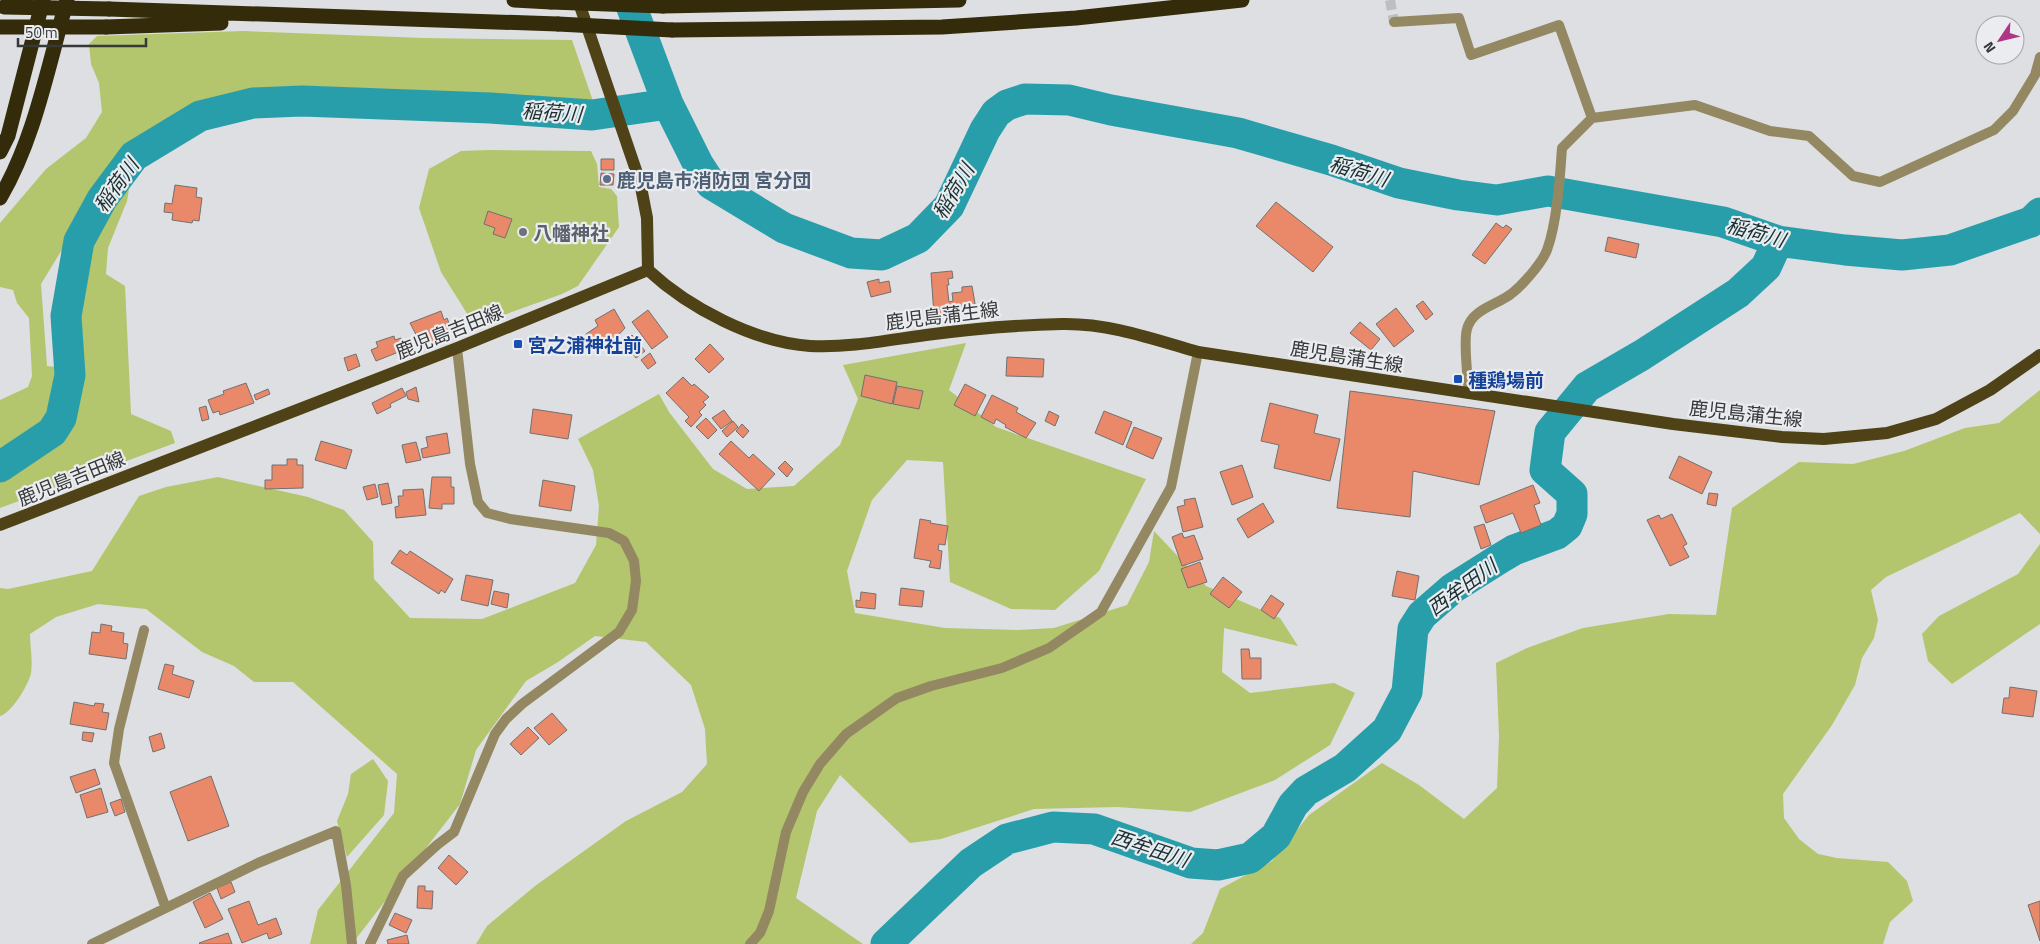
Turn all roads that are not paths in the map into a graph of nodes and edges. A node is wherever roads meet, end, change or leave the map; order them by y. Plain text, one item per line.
1 (44, 0) edge
2 (67, 0) edge
3 (514, 0) edge
4 (578, 0) edge
5 (952, 0) edge
6 (959, 0) edge
7 (1242, 0) edge
8 (2, 7) edge
9 (338, 18) junction
10 (1394, 22) dead end
11 (0, 27) edge
12 (2040, 57) edge
13 (1592, 118) junction
14 (0, 152) edge
15 (0, 198) edge
16 (648, 270) junction
17 (458, 348) junction
18 (1198, 352) junction
19 (2040, 355) edge
20 (1469, 394) junction
21 (0, 525) edge
22 (144, 630) dead end
23 (165, 906) junction
24 (92, 944) edge
25 (352, 944) edge
26 (370, 944) edge
27 (750, 944) edge

1 - 14 highway
2 - 15 highway
3 - 5 highway, bridge
4 - 16 main road
5 - 6 highway
7 - 9 highway, bridge
8 - 9 highway, bridge
9 - 11 highway, bridge
10 - 13 street
12 - 13 street
13 - 20 street
16 - 17 main road, 鹿児島吉田線
16 - 18 main road, 鹿児島蒲生線
17 - 21 main road, 鹿児島吉田線
17 - 26 street
18 - 20 main road, 鹿児島蒲生線
18 - 27 street
19 - 20 main road, 鹿児島蒲生線
22 - 23 street
23 - 24 street
23 - 25 street

